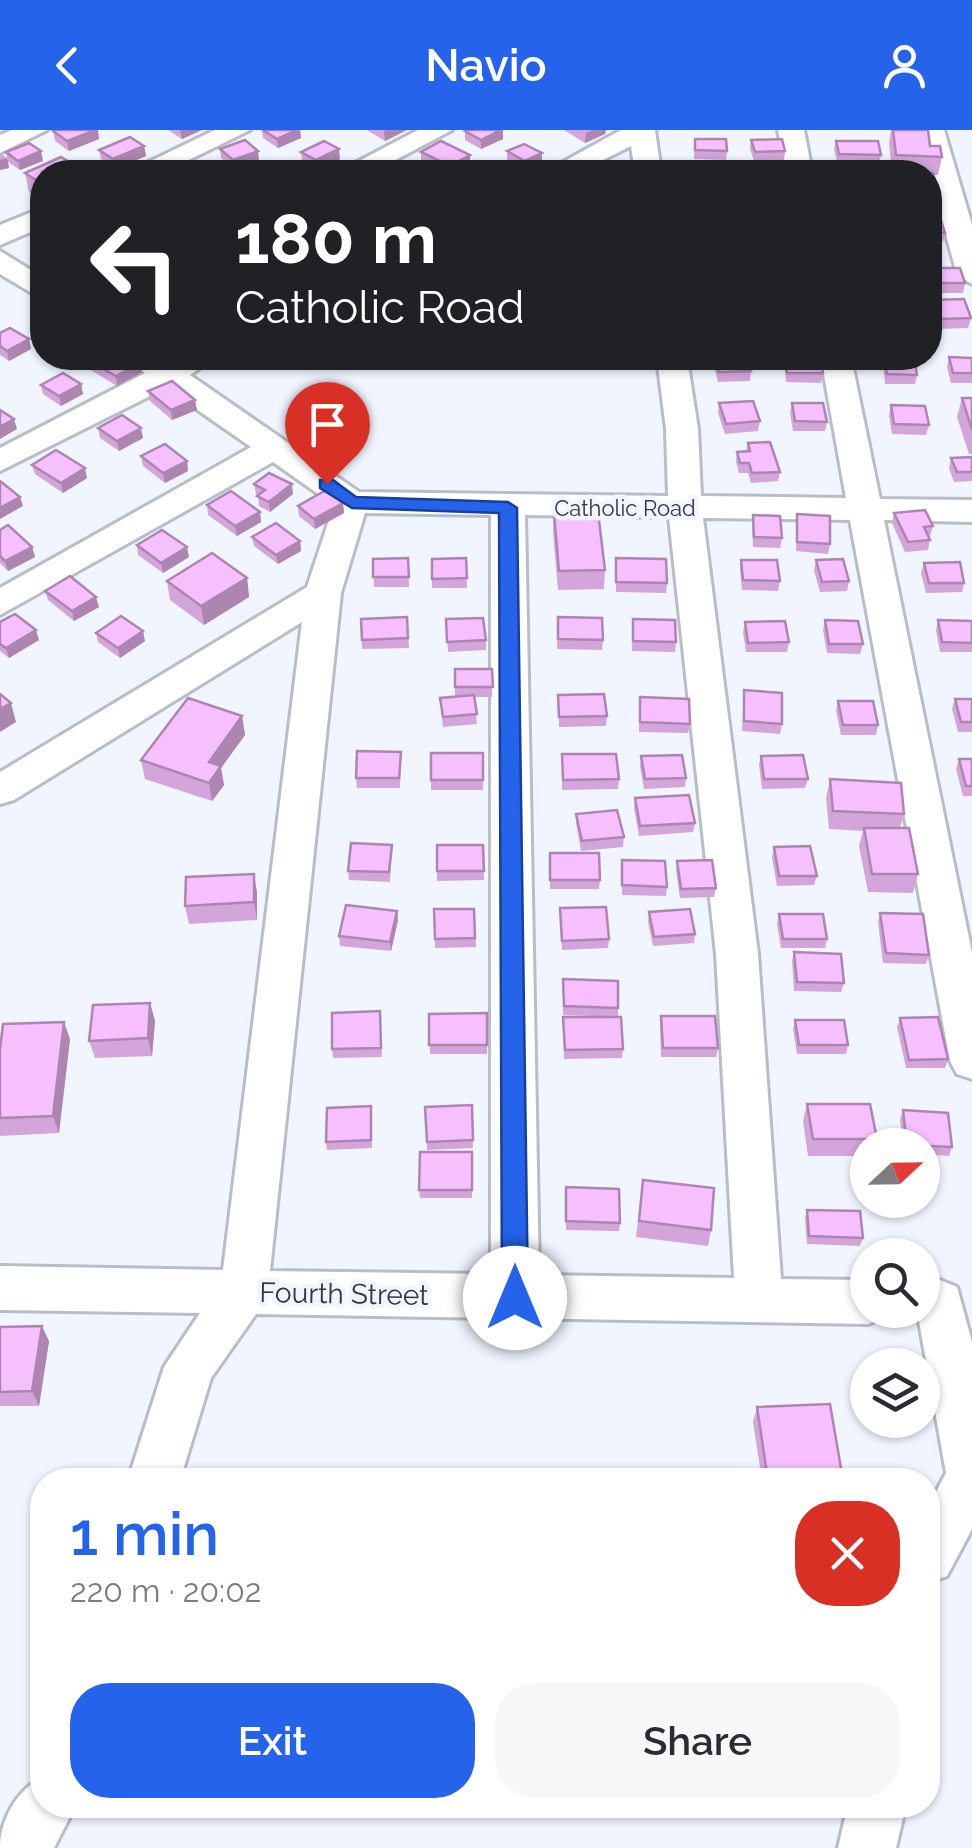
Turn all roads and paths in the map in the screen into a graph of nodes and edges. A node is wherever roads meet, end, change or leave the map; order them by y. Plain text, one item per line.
1 (34, 130) edge
2 (238, 130) edge
3 (439, 130) edge
4 (642, 130) edge
5 (791, 130) edge
6 (931, 130) edge
7 (0, 145) edge
8 (169, 160) edge
9 (377, 160) edge
10 (583, 160) edge
11 (646, 160) edge
12 (797, 160) edge
13 (939, 160) edge
14 (942, 169) edge
15 (30, 222) edge
16 (0, 236) edge
17 (0, 260) edge
18 (972, 275) edge
19 (30, 281) edge
20 (30, 290) edge
21 (0, 301) edge
22 (149, 370) edge
23 (162, 370) edge
24 (674, 370) edge
25 (838, 370) edge
26 (276, 447) junction
27 (0, 461) edge
28 (352, 502) junction
29 (508, 508) junction
30 (685, 509) junction
31 (866, 510) junction
32 (972, 511) edge
33 (322, 594) junction
34 (0, 603) edge
35 (0, 790) edge
36 (972, 1060) edge
37 (0, 1288) edge
38 (244, 1292) junction
39 (515, 1298) junction
40 (759, 1301) junction
41 (850, 1302) edge
42 (945, 1302) edge
43 (158, 1468) edge
44 (972, 1476) edge
45 (940, 1536) edge
46 (40, 1818) edge
47 (874, 1818) edge
48 (22, 1848) edge
49 (867, 1848) edge

1 - 7 street
2 - 8 street
3 - 9 street
4 - 10 street
4 - 11 street
5 - 12 street
6 - 13 street
14 - 18 street
15 - 16 street
17 - 19 street
20 - 21 street
22 - 27 street
23 - 26 street
24 - 30 street
25 - 31 street
26 - 28 street
26 - 34 street
28 - 29 street, Catholic Road
28 - 33 street
29 - 30 street, Catholic Road
29 - 39 street
30 - 31 street, Catholic Road
30 - 40 street
31 - 32 street, Catholic Road
31 - 36 street
33 - 35 street
33 - 38 street
37 - 38 street, Fourth Street
38 - 39 street, Fourth Street
38 - 43 street
39 - 40 street, Fourth Street
40 - 41 street, Fourth Street
42 - 44 street
44 - 45 street
46 - 48 street
47 - 49 street

